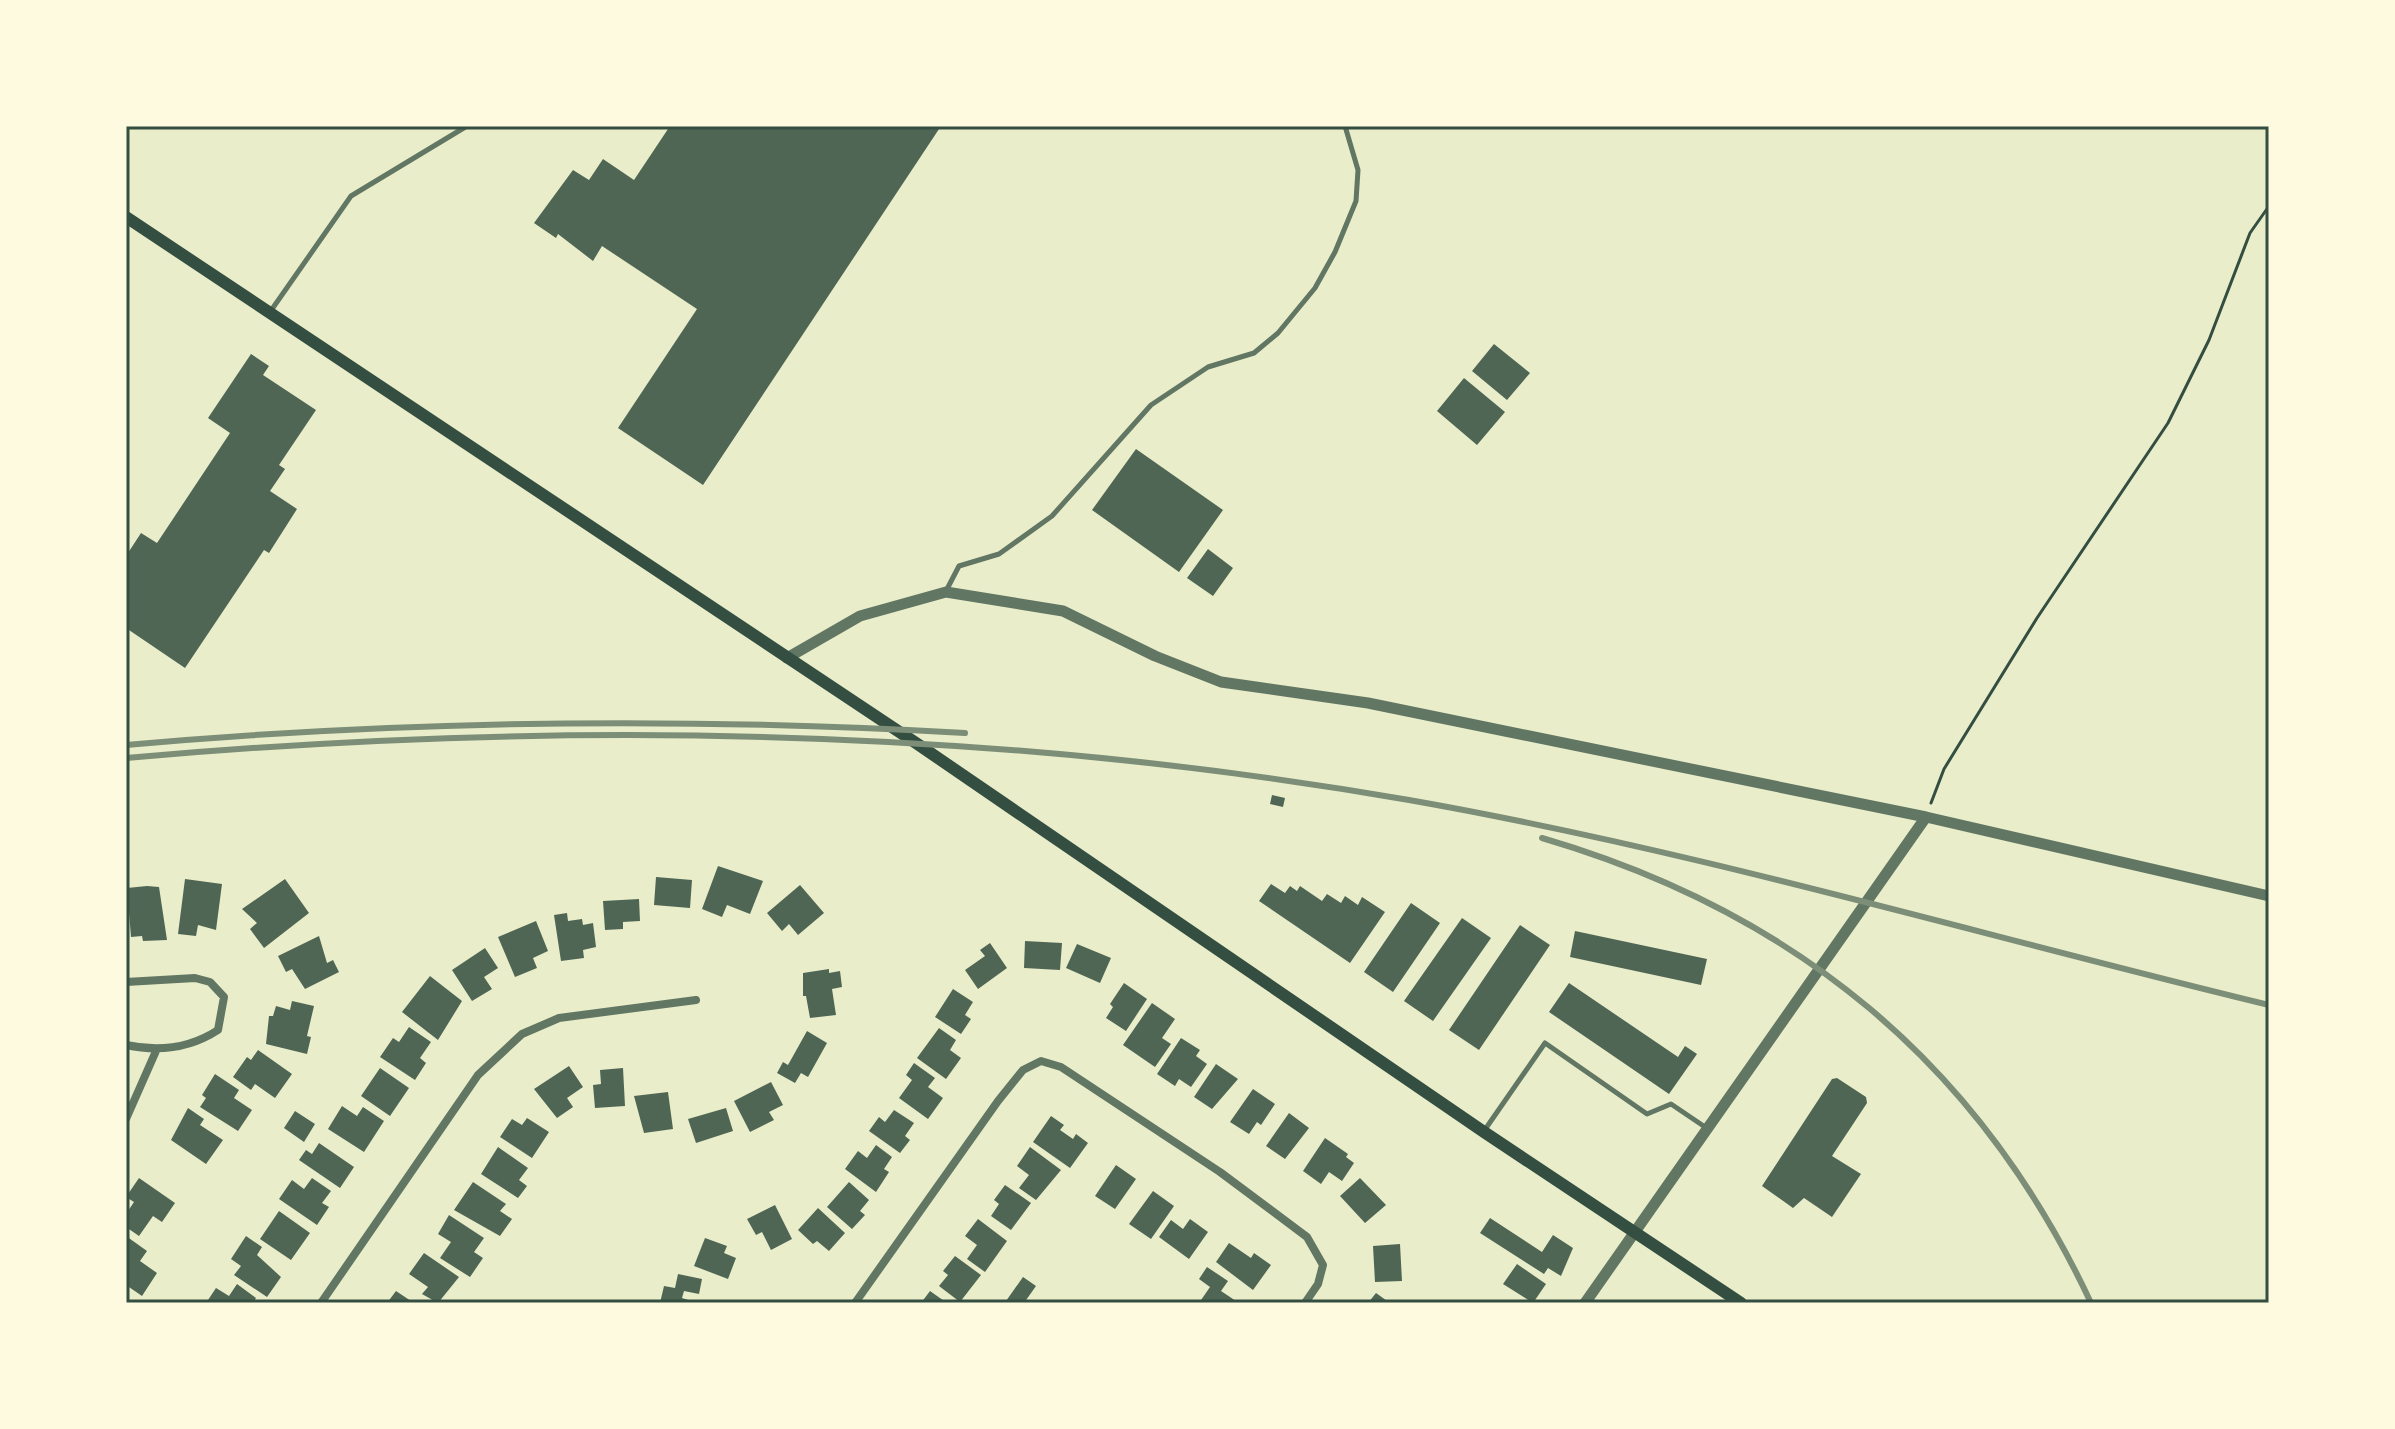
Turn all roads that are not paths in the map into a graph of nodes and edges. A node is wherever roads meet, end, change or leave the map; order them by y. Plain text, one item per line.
1 (467, 126) edge
2 (1345, 126) edge
3 (126, 217) edge
4 (270, 312) junction
5 (946, 592) junction
6 (787, 658) junction
7 (1926, 817) junction
8 (2269, 896) edge
9 (126, 982) edge
10 (696, 1000) dead end
11 (126, 1045) edge
12 (156, 1051) junction
13 (126, 1119) edge
14 (1708, 1129) junction
15 (1484, 1132) junction
16 (1634, 1233) junction
17 (323, 1302) edge
18 (855, 1303) edge
19 (1305, 1303) edge
20 (1585, 1303) edge
21 (1741, 1303) edge

1 - 4 lane
2 - 5 lane
3 - 4 main road
4 - 6 main road
5 - 6 street
5 - 7 street
6 - 15 main road
7 - 8 street
7 - 14 street
9 - 12 street
10 - 17 street
11 - 12 street
12 - 13 street
14 - 15 lane
14 - 16 street
15 - 16 main road
16 - 20 street
16 - 21 main road
18 - 19 street

